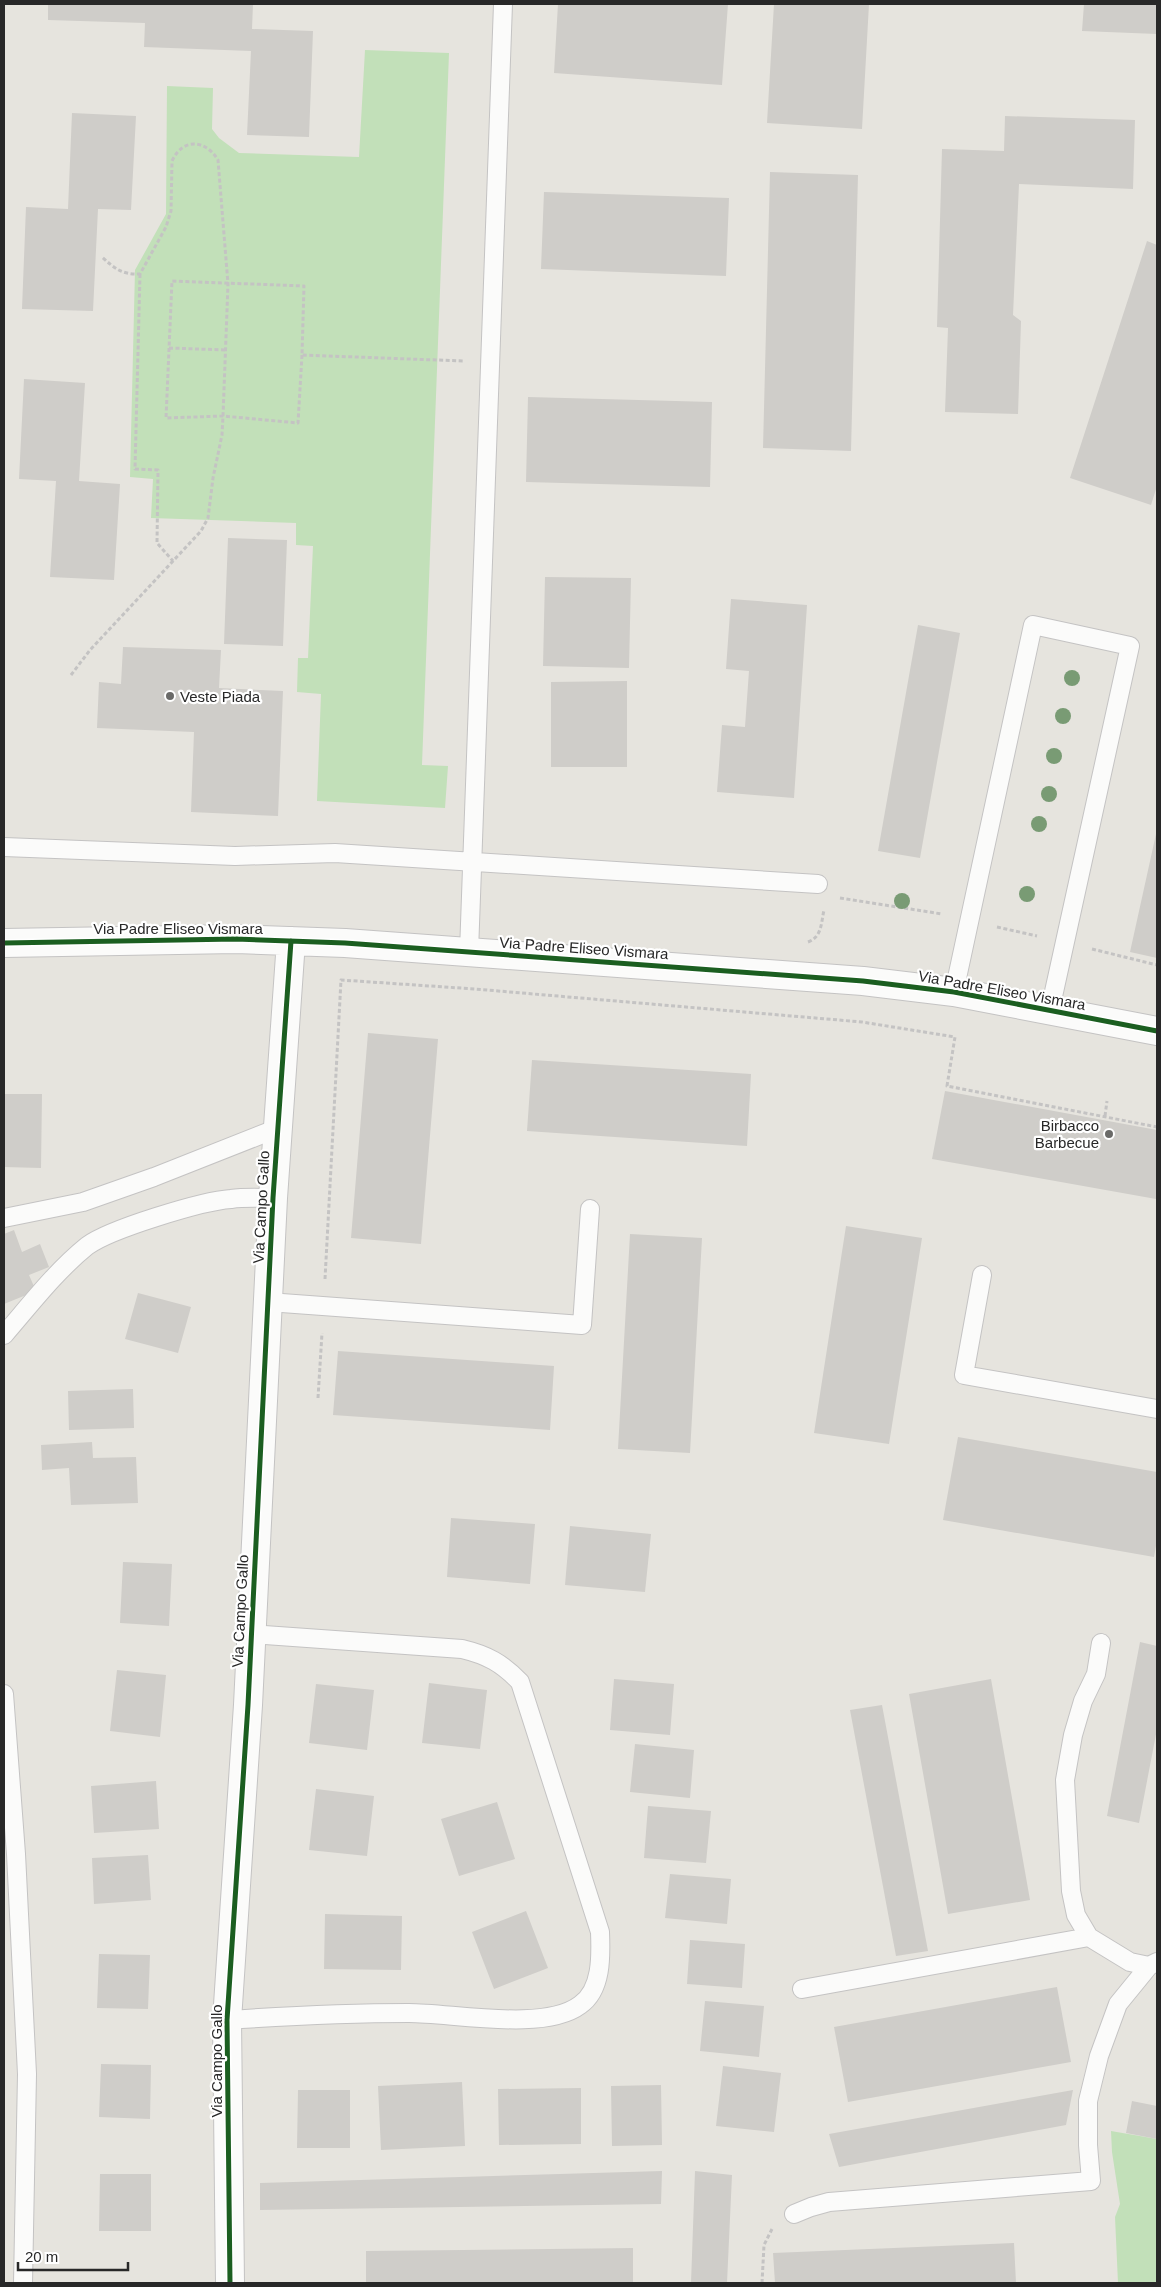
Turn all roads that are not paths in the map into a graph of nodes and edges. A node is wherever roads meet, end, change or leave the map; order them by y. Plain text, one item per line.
1 (503, 4) edge
2 (4, 847) edge
3 (472, 862) junction
4 (818, 884) dead end
5 (291, 941) junction
6 (4, 943) edge
7 (469, 952) junction
8 (954, 992) junction
9 (1050, 1010) junction
10 (1157, 1031) edge
11 (278, 1128) junction
12 (273, 1198) junction
13 (590, 1209) dead end
14 (4, 1218) edge
15 (982, 1275) dead end
16 (268, 1302) junction
17 (4, 1335) edge
18 (1157, 1409) edge
19 (251, 1634) junction
20 (1101, 1644) dead end
21 (4, 1694) edge
22 (1089, 1937) junction
23 (1153, 1964) edge
24 (802, 1989) dead end
25 (227, 2020) junction
26 (794, 2214) road end
27 (23, 2283) edge
28 (230, 2283) edge

1 - 3 lane
2 - 3 lane
3 - 4 lane
3 - 7 lane
5 - 6 street, Via Padre Eliseo Vismara
5 - 7 street, Via Padre Eliseo Vismara
5 - 11 street, Via Campo Gallo
7 - 8 street, Via Padre Eliseo Vismara
8 - 9 street, Via Padre Eliseo Vismara
8 - 9 lane
9 - 10 street, Via Padre Eliseo Vismara
11 - 12 street, Via Campo Gallo
11 - 14 lane
12 - 16 street, Via Campo Gallo
12 - 17 lane
13 - 16 lane
15 - 18 lane
16 - 19 street, Via Campo Gallo
19 - 25 street, Via Campo Gallo
19 - 25 lane
20 - 22 lane
21 - 27 lane
22 - 23 lane
22 - 24 lane
23 - 26 lane
25 - 28 street, Via Campo Gallo

